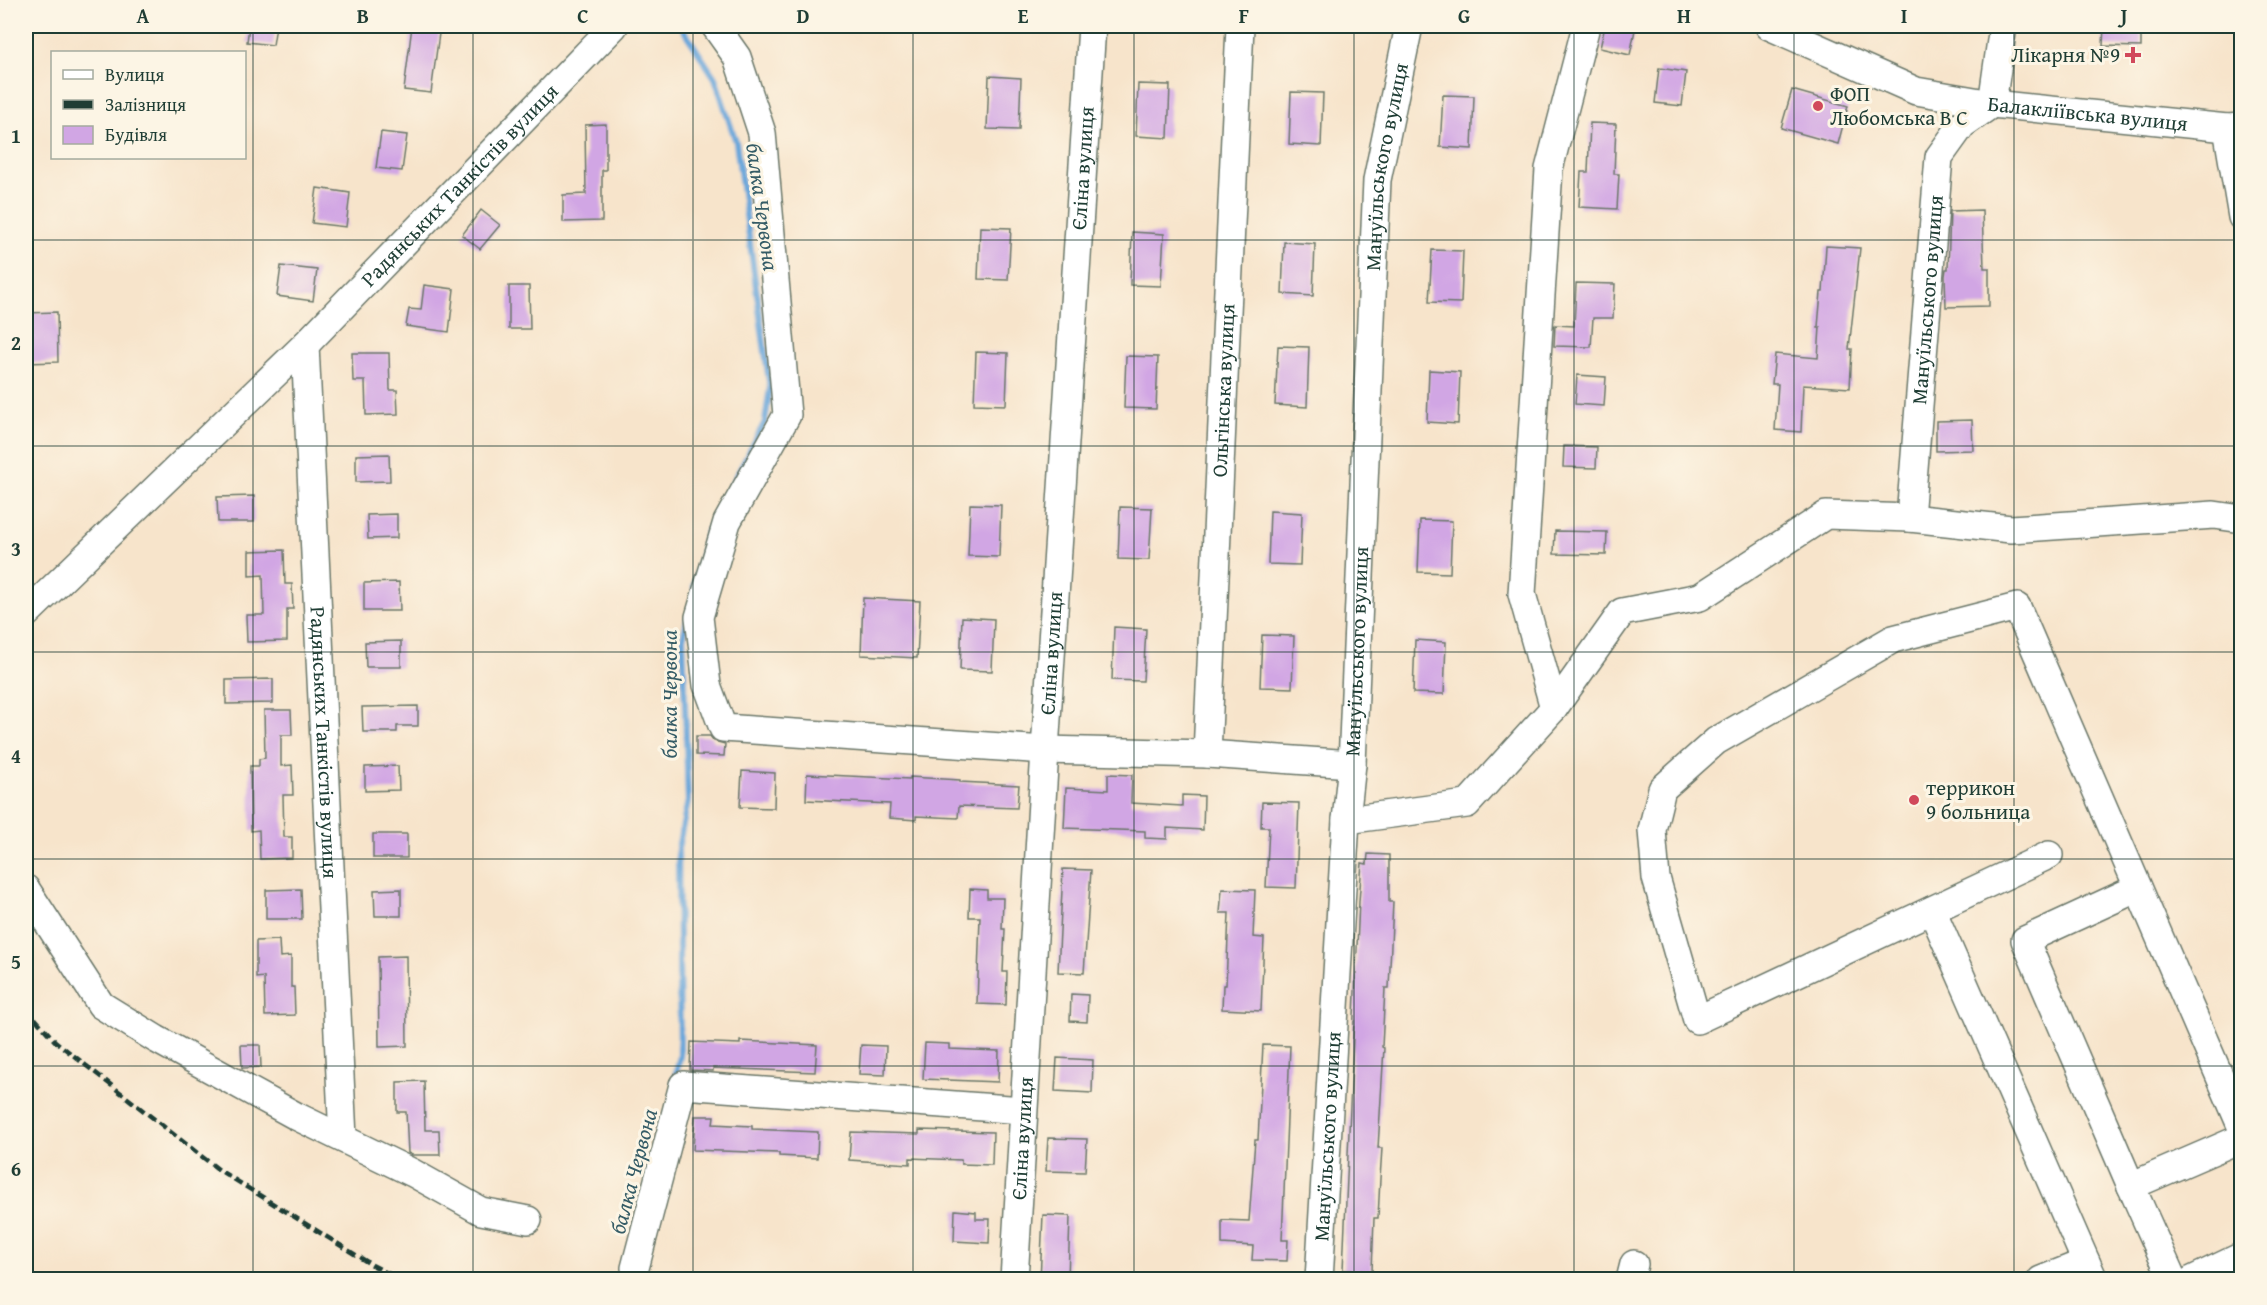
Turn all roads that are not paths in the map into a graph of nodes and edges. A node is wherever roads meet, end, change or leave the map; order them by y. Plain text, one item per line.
1 (614, 26) edge
2 (715, 26) edge
3 (1092, 26) edge
4 (1240, 26) edge
5 (1409, 26) edge
6 (1586, 26) edge
7 (1769, 26) edge
8 (2003, 26) edge
9 (1992, 104) junction
10 (2234, 128) edge
11 (2241, 217) edge
12 (305, 345) junction
13 (1910, 518) junction
14 (2241, 519) edge
15 (26, 614) edge
16 (1554, 708) junction
17 (1045, 750) junction
18 (1207, 754) junction
19 (1352, 764) junction
20 (1346, 820) junction
21 (2049, 855) dead end
22 (2138, 888) junction
23 (26, 889) edge
24 (1932, 910) junction
25 (1023, 1110) junction
26 (2241, 1128) edge
27 (344, 1138) junction
28 (2241, 1138) edge
29 (2131, 1186) junction
30 (528, 1220) dead end
31 (2241, 1256) edge
32 (635, 1268) dead end
33 (2090, 1271) edge
34 (1014, 1280) edge
35 (1319, 1280) edge
36 (2041, 1280) edge
37 (2173, 1280) edge
38 (2192, 1280) edge

1 - 12 street, Радянських Танкістів вулиця
2 - 17 street
3 - 17 street, Єліна вулиця
4 - 18 street, Ольгінська вулиця
5 - 19 street, Мануїльського вулиця
6 - 16 street
7 - 9 street, Балакліївська вулиця
8 - 9 street
9 - 10 street, Балакліївська вулиця
9 - 13 street, Мануїльського вулиця
10 - 11 street
12 - 15 street, Радянських Танкістів вулиця
12 - 27 street, Радянських Танкістів вулиця
13 - 14 street
13 - 16 street
16 - 20 street
17 - 18 street
17 - 25 street, Єліна вулиця
18 - 19 street
19 - 20 street, Мануїльського вулиця
20 - 35 street, Мануїльського вулиця
21 - 24 street
22 - 24 street
22 - 26 street
22 - 29 street
23 - 27 street
24 - 33 street
25 - 32 street
25 - 34 street, Єліна вулиця
27 - 30 street
28 - 29 street
29 - 37 street
31 - 38 street
33 - 36 street

